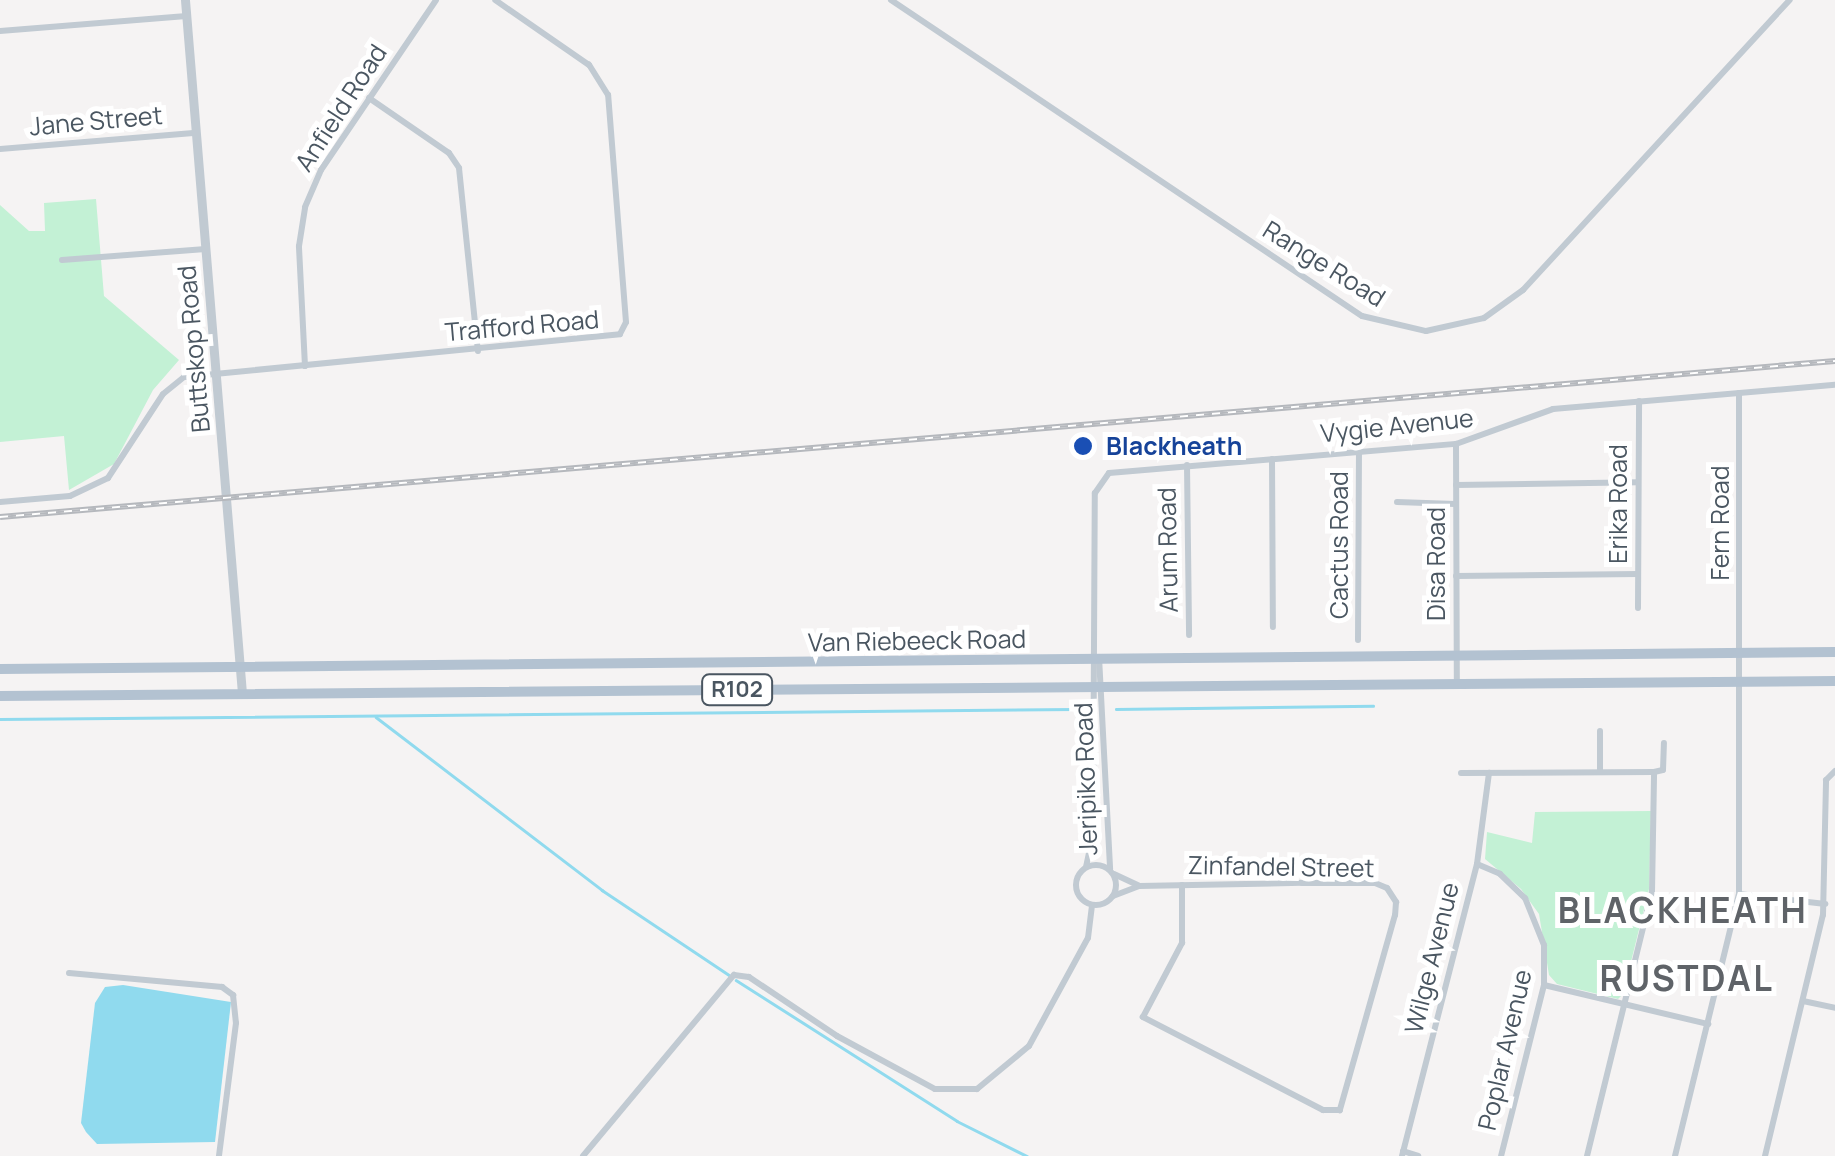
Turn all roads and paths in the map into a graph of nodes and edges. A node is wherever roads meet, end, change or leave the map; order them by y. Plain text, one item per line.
1 (185, 0) edge
2 (436, 0) edge
3 (496, 0) edge
4 (890, 0) edge
5 (1790, 0) edge
6 (186, 16) junction
7 (0, 31) edge
8 (369, 98) junction
9 (196, 133) junction
10 (0, 149) edge
11 (206, 249) junction
12 (62, 260) dead end
13 (478, 351) junction
14 (305, 366) junction
15 (216, 373) junction
16 (1835, 385) edge
17 (1739, 393) junction
18 (1639, 401) junction
19 (1456, 444) junction
20 (1359, 451) junction
21 (1272, 459) junction
22 (1187, 465) junction
23 (1638, 482) junction
24 (1456, 485) junction
25 (0, 502) edge
26 (1398, 502) dead end
27 (1456, 504) junction
28 (1638, 574) junction
29 (1456, 576) junction
30 (1638, 608) dead end
31 (1273, 628) dead end
32 (1189, 635) dead end
33 (1358, 640) dead end
34 (1835, 652) edge
35 (1741, 653) junction
36 (1457, 656) junction
37 (1096, 657) junction
38 (241, 666) junction
39 (0, 669) edge
40 (1835, 681) edge
41 (1740, 682) junction
42 (1457, 684) junction
43 (1096, 686) junction
44 (242, 694) junction
45 (0, 696) edge
46 (1600, 731) dead end
47 (1664, 744) dead end
48 (1461, 772) dead end
49 (1600, 772) junction
50 (1654, 772) junction
51 (1832, 772) edge
52 (1489, 773) junction
53 (1477, 864) junction
54 (1086, 867) junction
55 (1112, 872) junction
56 (1182, 885) junction
57 (1140, 886) junction
58 (1740, 894) junction
59 (1114, 896) junction
60 (1092, 904) junction
61 (1825, 904) junction
62 (70, 973) dead end
63 (1544, 985) junction
64 (1803, 1001) junction
65 (1624, 1004) junction
66 (1835, 1008) edge
67 (1708, 1024) junction
68 (1402, 1154) edge
69 (219, 1156) edge
70 (583, 1156) edge
71 (1418, 1156) edge
72 (1501, 1156) edge
73 (1586, 1156) edge
74 (1675, 1156) edge
75 (1765, 1156) edge

1 - 6 street, Buttskop Road
2 - 8 street, Anfield Road
3 - 13 street, Trafford Road
4 - 5 street, Range Road
6 - 7 street
6 - 9 street, Buttskop Road
8 - 13 street
8 - 14 street, Anfield Road
9 - 10 street, Jane Street
9 - 11 street, Buttskop Road
11 - 12 street
11 - 15 street, Buttskop Road
13 - 14 street, Trafford Road
14 - 15 street, Trafford Road
15 - 25 street, Trafford Road
15 - 38 street, Buttskop Road
16 - 17 street, Vygie Avenue
17 - 18 street, Vygie Avenue
17 - 35 street, Fern Road
18 - 19 street, Vygie Avenue
18 - 23 street, Erika Road
19 - 20 street, Vygie Avenue
19 - 24 street, Disa Road
20 - 21 street, Vygie Avenue
20 - 33 street, Cactus Road
21 - 22 street, Vygie Avenue
21 - 31 street
22 - 32 street, Arum Road
22 - 37 street, Vygie Avenue
23 - 24 street
23 - 28 street, Erika Road
24 - 27 street, Disa Road
26 - 27 street
27 - 29 street, Disa Road
28 - 29 street
28 - 30 street, Erika Road
29 - 36 street, Disa Road
34 - 35 main road, Van Riebeeck Road / R102
35 - 36 main road, Van Riebeeck Road / R102
35 - 41 street, Fern Road
36 - 37 main road, Van Riebeeck Road / R102
36 - 42 street, Disa Road
37 - 38 main road, Van Riebeeck Road / R102
37 - 43 street
38 - 39 main road, Van Riebeeck Road / R102
38 - 44 street, Buttskop Road
40 - 41 main road, Van Riebeeck Road / R102
41 - 42 main road, Van Riebeeck Road / R102
41 - 58 street, Fern Road
42 - 43 main road, Van Riebeeck Road / R102
43 - 44 main road, Van Riebeeck Road / R102
43 - 54 street, Jeripiko Road
43 - 55 street, Jeripiko Road
44 - 45 main road, Van Riebeeck Road / R102
46 - 49 street
47 - 50 street
48 - 52 street
49 - 50 street
49 - 52 street
50 - 65 street
51 - 61 street
52 - 53 street, Wilge Avenue
53 - 63 street, Poplar Avenue
53 - 68 street, Wilge Avenue
54 - 55 street
54 - 60 street
55 - 57 street, Zinfandel Street
55 - 59 street
56 - 56 street, Zinfandel Street
56 - 57 street, Zinfandel Street
57 - 59 street, Zinfandel Street
58 - 61 street
58 - 67 street, Fern Road
59 - 60 street
60 - 70 street
61 - 64 street
62 - 69 street
63 - 65 street
63 - 72 street, Poplar Avenue
64 - 66 street
64 - 75 street
65 - 67 street
65 - 73 street
67 - 74 street, Fern Road
68 - 71 street

